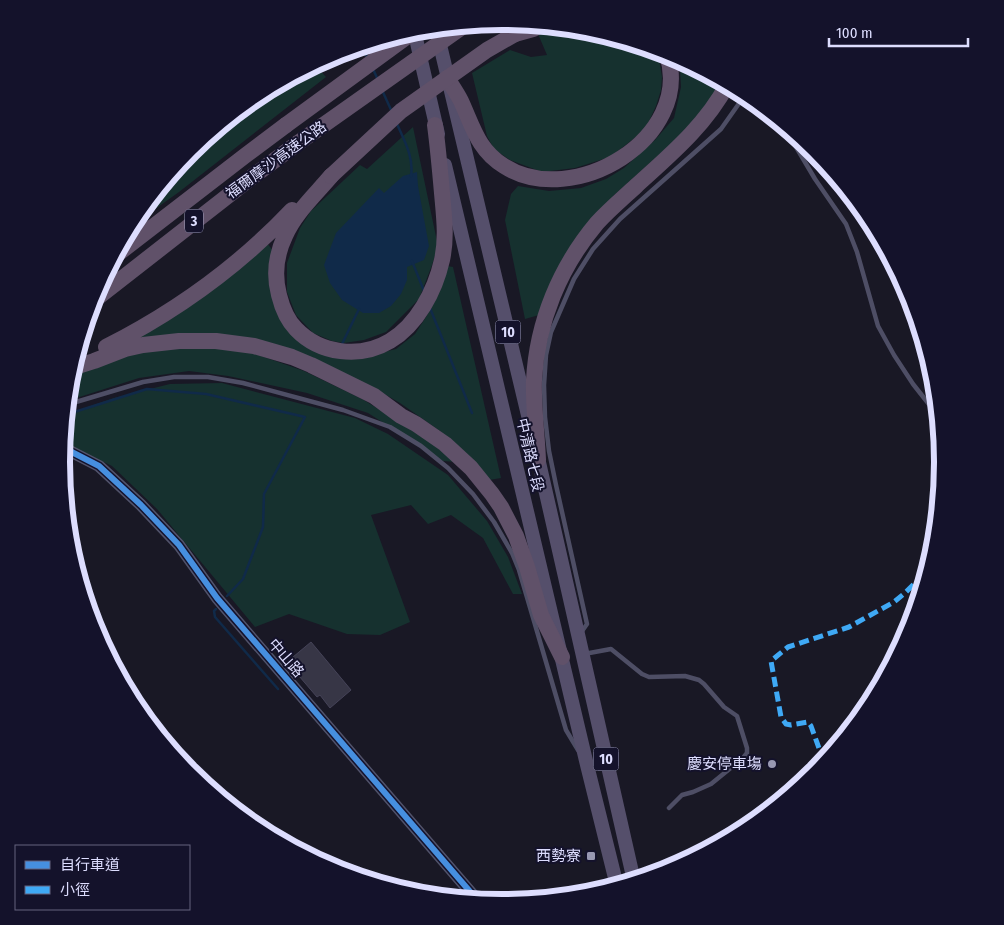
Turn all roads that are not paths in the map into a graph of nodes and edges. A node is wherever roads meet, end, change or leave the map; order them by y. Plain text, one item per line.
1 (520, 31) edge
2 (526, 31) edge
3 (453, 33) edge
4 (515, 34) junction
5 (438, 35) edge
6 (417, 38) edge
7 (397, 43) edge
8 (669, 63) edge
9 (448, 78) junction
10 (723, 91) edge
11 (740, 102) edge
12 (435, 125) junction
13 (794, 144) edge
14 (331, 176) junction
15 (126, 247) edge
16 (104, 293) edge
17 (82, 360) edge
18 (81, 365) edge
19 (74, 403) edge
20 (931, 408) edge
21 (70, 450) edge
22 (538, 460) junction
23 (578, 637) junction
24 (582, 654) junction
25 (562, 657) junction
26 (587, 765) junction
27 (669, 808) dead end
28 (633, 875) edge
29 (615, 880) edge
30 (472, 894) edge

1 - 4 highway
2 - 4 highway
3 - 16 highway, 福爾摩沙高速公路 / 3, bridge
4 - 14 highway, bridge
5 - 9 main road, 中清路七段 / 10
6 - 12 main road, 中清路七段 / 10
7 - 15 highway, 福爾摩沙高速公路 / 3, bridge
8 - 9 highway
9 - 22 main road, 中清路七段 / 10
10 - 22 highway
11 - 23 lane
12 - 14 highway
12 - 25 main road, 中清路七段 / 10
13 - 20 lane
14 - 17 highway
18 - 25 highway
19 - 26 lane
21 - 30 street, 中山路
22 - 23 main road, 中清路七段 / 10
23 - 24 main road, 中清路七段 / 10
24 - 27 lane
24 - 28 main road, 中清路七段 / 10
25 - 26 main road, 中清路七段 / 10
26 - 29 main road, 中清路七段 / 10

